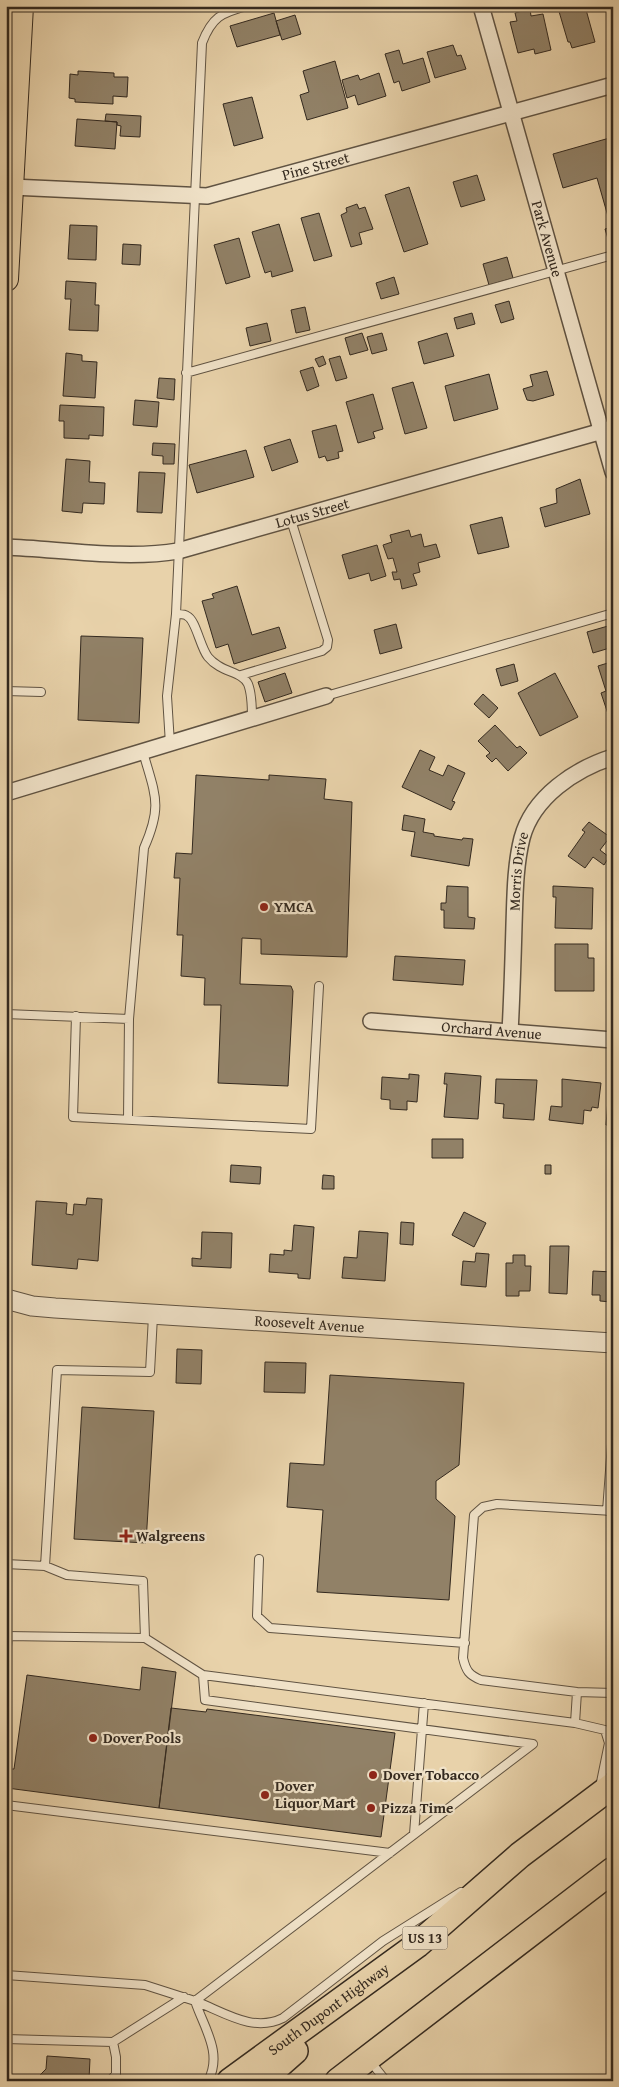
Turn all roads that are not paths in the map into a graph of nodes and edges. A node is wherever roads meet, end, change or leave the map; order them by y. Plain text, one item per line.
1 (21, 6) edge
2 (247, 6) edge
3 (481, 6) edge
4 (613, 85) edge
5 (512, 114) junction
6 (12, 187) junction
7 (196, 197) junction
8 (8, 216) edge
9 (613, 255) edge
10 (556, 271) junction
11 (6, 279) edge
12 (186, 373) junction
13 (607, 429) edge
14 (613, 472) edge
15 (290, 520) junction
16 (6, 547) edge
17 (178, 552) junction
18 (613, 612) edge
19 (176, 614) junction
20 (241, 675) junction
21 (6, 691) edge
22 (41, 692) dead end
23 (326, 696) joint
24 (252, 718) junction
25 (170, 744) junction
26 (143, 752) junction
27 (613, 757) edge
28 (6, 793) edge
29 (320, 986) dead end
30 (6, 1014) edge
31 (76, 1016) junction
32 (129, 1018) junction
33 (371, 1021) dead end
34 (510, 1032) junction
35 (613, 1040) edge
36 (128, 1120) junction
37 (6, 1299) edge
38 (154, 1314) junction
39 (613, 1343) edge
40 (613, 1430) edge
41 (612, 1453) edge
42 (610, 1511) edge
43 (259, 1559) dead end
44 (6, 1564) edge
45 (45, 1566) junction
46 (7, 1636) edge
47 (145, 1638) junction
48 (465, 1642) junction
49 (6, 1657) edge
50 (203, 1675) junction
51 (577, 1692) junction
52 (613, 1693) edge
53 (424, 1703) junction
54 (575, 1723) junction
55 (422, 1730) junction
56 (605, 1791) edge
57 (6, 1805) edge
58 (414, 1834) junction
59 (390, 1853) junction
60 (520, 1855) junction
61 (613, 1870) edge
62 (417, 1945) junction
63 (6, 1975) edge
64 (184, 1997) junction
65 (195, 2001) junction
66 (6, 2039) edge
67 (113, 2042) junction
68 (368, 2058) junction
69 (110, 2081) edge
70 (208, 2081) edge
71 (230, 2081) edge
72 (261, 2081) edge
73 (338, 2081) edge
74 (386, 2081) edge

1 - 6 main road
2 - 7 lane
3 - 5 street, Park Avenue
4 - 5 street, Pine Street
5 - 7 street, Pine Street
5 - 10 street, Park Avenue
6 - 7 street, Pine Street
6 - 8 main road
7 - 12 lane
8 - 11 main road
9 - 10 lane
10 - 12 lane
10 - 13 street, Park Avenue
12 - 17 lane
13 - 14 street, Park Avenue
13 - 15 street, Lotus Street
15 - 17 street, Lotus Street
15 - 20 lane
16 - 17 street, Lotus Street
17 - 19 lane
18 - 23 lane
19 - 20 lane
19 - 25 lane
20 - 24 lane
21 - 22 lane
23 - 24 street
24 - 25 street
25 - 26 street
26 - 28 street
26 - 32 lane
27 - 34 street, Morris Drive
29 - 36 lane
30 - 31 lane
31 - 32 lane
31 - 36 lane
32 - 36 lane
33 - 34 street, Orchard Avenue
34 - 35 street, Orchard Avenue
37 - 38 street, Roosevelt Avenue
38 - 39 street, Roosevelt Avenue
38 - 45 lane
40 - 41 lane
41 - 42 lane
42 - 48 lane
43 - 48 lane
44 - 45 lane
45 - 47 lane
46 - 47 lane
46 - 49 lane
47 - 50 lane
48 - 51 lane
50 - 53 lane
50 - 55 lane
51 - 52 lane
51 - 54 lane
53 - 54 lane
53 - 55 lane
54 - 56 lane
55 - 58 lane
55 - 58 lane
56 - 60 highway, South Dupont Highway / US 13
57 - 59 lane
58 - 59 lane
59 - 65 lane
60 - 62 highway, South Dupont Highway / US 13
60 - 65 lane
61 - 68 highway
62 - 71 highway, South Dupont Highway / US 13
62 - 72 highway
63 - 64 lane
64 - 65 lane
64 - 67 lane
65 - 70 lane
66 - 67 lane
67 - 69 lane
68 - 73 highway
68 - 74 lane

